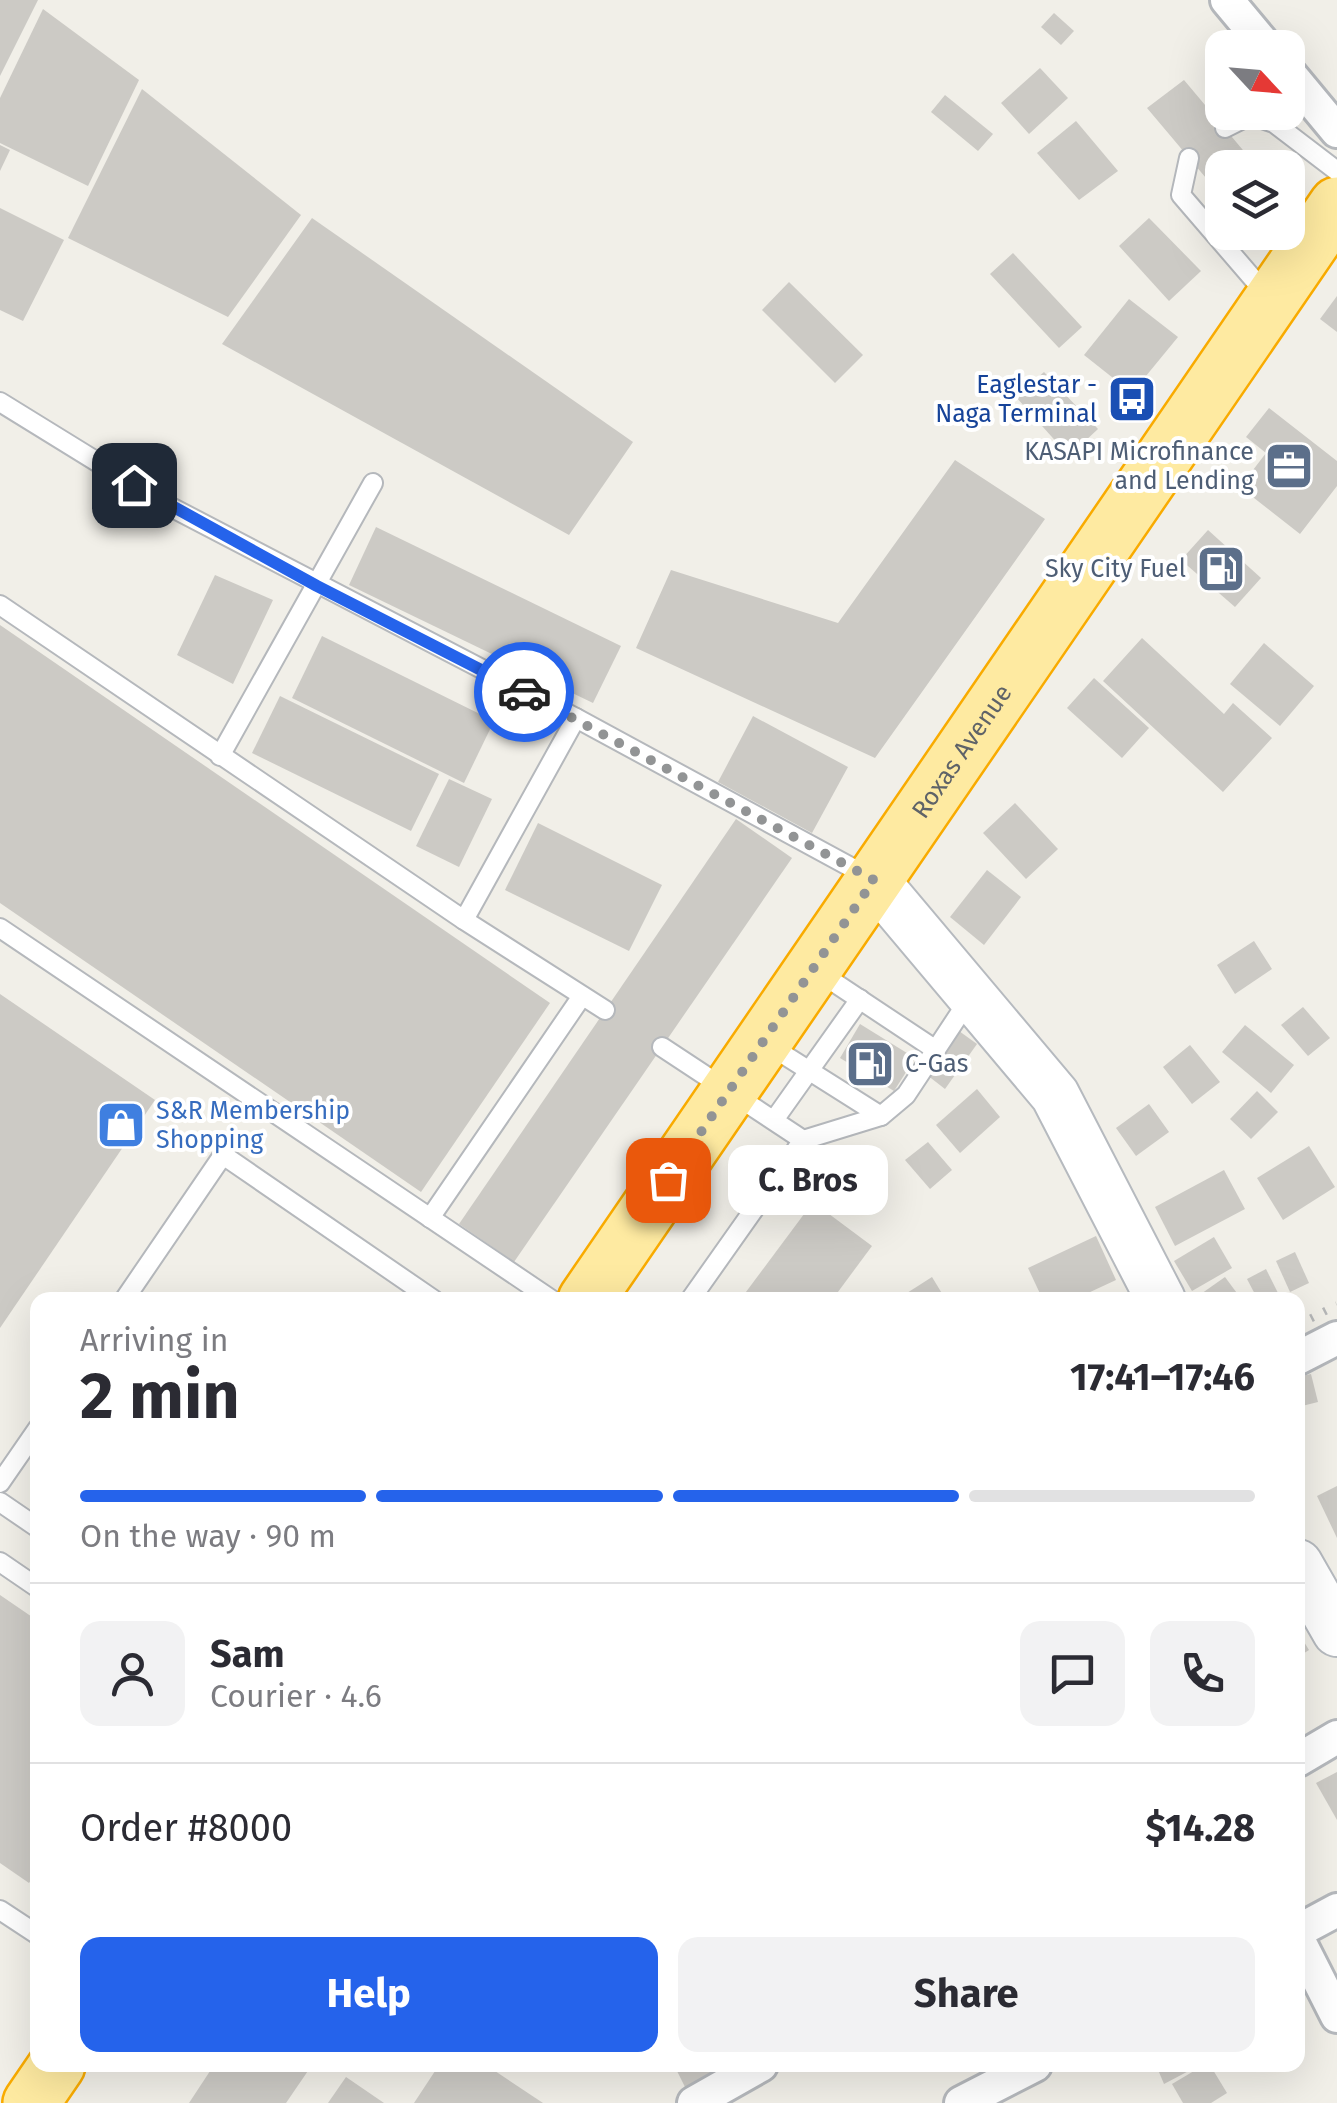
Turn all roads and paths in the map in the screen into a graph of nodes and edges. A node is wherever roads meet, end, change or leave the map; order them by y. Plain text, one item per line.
1 (1227, 0) edge
2 (1252, 30) edge
3 (1305, 92) edge
4 (1283, 130) edge
5 (1337, 131) edge
6 (1189, 158) dead end
7 (1337, 171) edge
8 (1337, 205) edge
9 (1272, 300) junction
10 (0, 402) edge
11 (374, 484) dead end
12 (317, 586) junction
13 (0, 605) edge
14 (576, 718) junction
15 (220, 756) junction
16 (874, 880) junction
17 (464, 920) junction
18 (0, 928) edge
19 (813, 968) junction
20 (582, 996) junction
21 (970, 998) junction
22 (860, 999) junction
23 (605, 1010) dead end
24 (763, 1042) junction
25 (662, 1047) dead end
26 (936, 1050) junction
27 (809, 1070) junction
28 (729, 1091) junction
29 (880, 1116) junction
30 (774, 1120) junction
31 (804, 1140) junction
32 (430, 1218) junction
33 (130, 1292) edge
34 (422, 1292) edge
35 (540, 1292) edge
36 (591, 1292) edge
37 (696, 1292) edge
38 (1158, 1292) edge
39 (1337, 1338) edge
40 (1305, 1354) edge
41 (30, 1440) edge
42 (0, 1483) edge
43 (0, 1502) edge
44 (30, 1523) edge
45 (0, 1562) edge
46 (30, 1583) edge
47 (1337, 1738) edge
48 (1305, 1756) edge
49 (0, 1910) edge
50 (1337, 1910) edge
51 (1305, 1926) edge
52 (30, 1930) edge
53 (1305, 1953) edge
54 (1337, 2016) edge
55 (52, 2072) edge
56 (749, 2072) edge
57 (1021, 2072) edge
58 (30, 2103) edge
59 (694, 2103) edge
60 (960, 2103) edge

1 - 2 street
3 - 5 street
4 - 7 lane
6 - 9 lane
8 - 9 highway, Roxas Avenue
9 - 16 highway, Roxas Avenue
10 - 12 lane
11 - 12 lane
12 - 14 lane
12 - 15 lane
13 - 15 lane
14 - 16 lane
14 - 17 lane
15 - 17 lane
16 - 19 highway, Roxas Avenue
16 - 21 main road
17 - 20 lane
18 - 32 lane
19 - 22 lane
19 - 24 highway, Roxas Avenue
20 - 23 lane
20 - 32 lane
21 - 26 lane
21 - 38 main road
22 - 26 lane
22 - 27 lane
24 - 27 lane
24 - 28 highway, Roxas Avenue
25 - 28 lane
26 - 29 lane
27 - 29 lane
27 - 30 lane
28 - 30 lane
28 - 36 highway, Roxas Avenue
29 - 31 lane
30 - 31 lane
31 - 37 lane
32 - 35 lane
33 - 34 lane
39 - 40 street
41 - 42 lane
43 - 44 lane
45 - 46 lane
47 - 48 street
49 - 52 lane
50 - 51 street
53 - 54 street
55 - 58 highway
56 - 59 street
57 - 60 street

